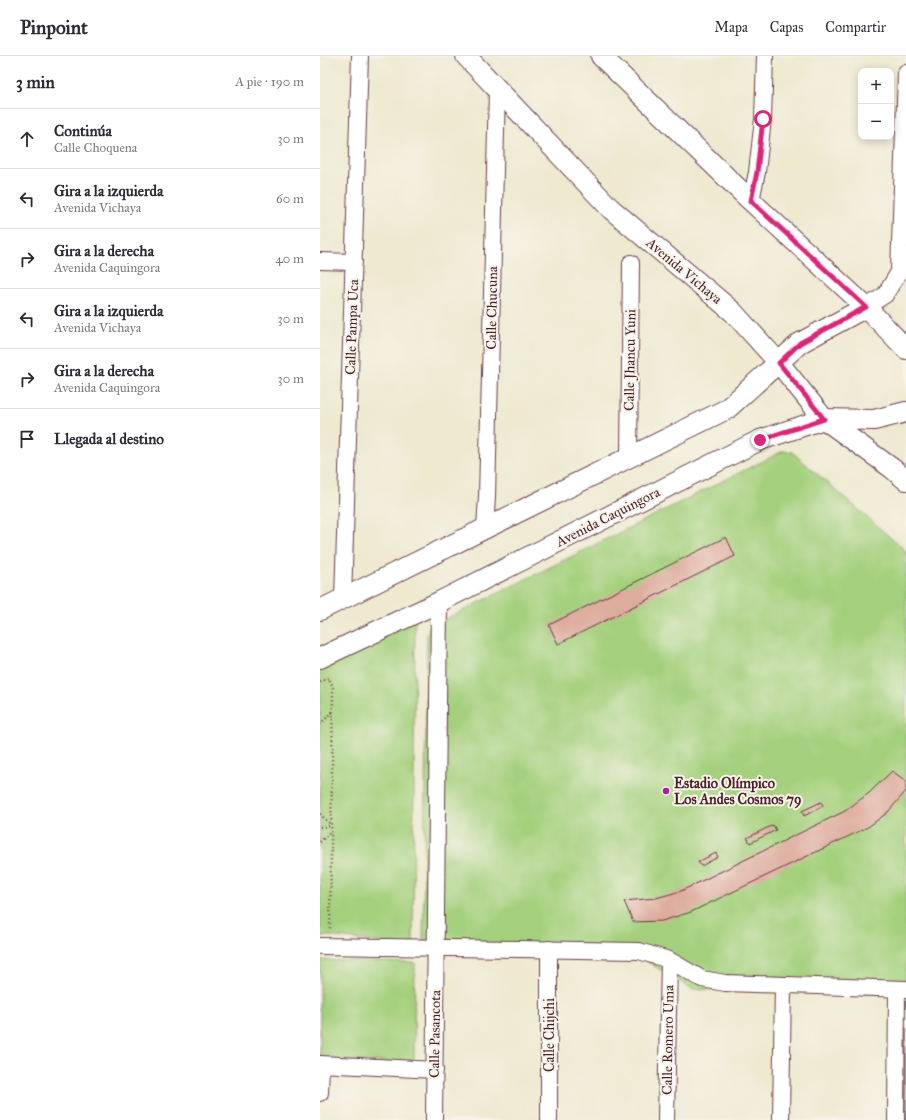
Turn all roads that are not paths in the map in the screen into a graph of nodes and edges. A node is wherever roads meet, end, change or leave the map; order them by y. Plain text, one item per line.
1 (360, 56) edge
2 (466, 56) edge
3 (601, 56) edge
4 (765, 56) edge
5 (619, 64) edge
6 (906, 73) edge
7 (497, 88) junction
8 (751, 201) junction
9 (320, 261) edge
10 (354, 262) junction
11 (631, 263) dead end
12 (866, 307) junction
13 (906, 349) edge
14 (779, 363) junction
15 (906, 412) edge
16 (824, 419) junction
17 (629, 458) junction
18 (906, 480) edge
19 (485, 528) junction
20 (343, 599) junction
21 (439, 602) junction
22 (320, 610) edge
23 (320, 658) edge
24 (325, 941) edge
25 (437, 948) junction
26 (549, 949) junction
27 (669, 960) junction
28 (783, 985) junction
29 (901, 989) edge
30 (320, 1064) edge
31 (435, 1070) junction
32 (320, 1093) edge
33 (434, 1120) edge
34 (548, 1120) edge
35 (666, 1120) edge
36 (781, 1120) edge
37 (896, 1120) edge

1 - 10 street, Calle Pampa Uca
2 - 7 street, Avenida Vichaya
3 - 5 street
4 - 8 street
5 - 8 street
6 - 12 street
7 - 14 street, Avenida Vichaya
7 - 19 street, Calle Chucuna
8 - 12 street
9 - 10 street
10 - 20 street, Calle Pampa Uca
11 - 17 street, Calle Jhancu Yuni
12 - 13 street
12 - 14 street
14 - 16 street, Avenida Vichaya
14 - 17 street
15 - 16 street, Avenida Caquingora
16 - 18 street, Avenida Vichaya
16 - 21 street, Avenida Caquingora
17 - 19 street
19 - 20 street
20 - 22 street
21 - 23 street, Avenida Caquingora
21 - 25 street, Calle Pasancota
24 - 25 street
25 - 26 street
25 - 31 street, Calle Pasancota
26 - 27 street
26 - 34 street, Calle Chijchi
27 - 28 street
27 - 35 street, Calle Romero Uma
28 - 29 street
28 - 36 street
29 - 37 street
30 - 31 street
30 - 32 street
31 - 33 street, Calle Pasancota

